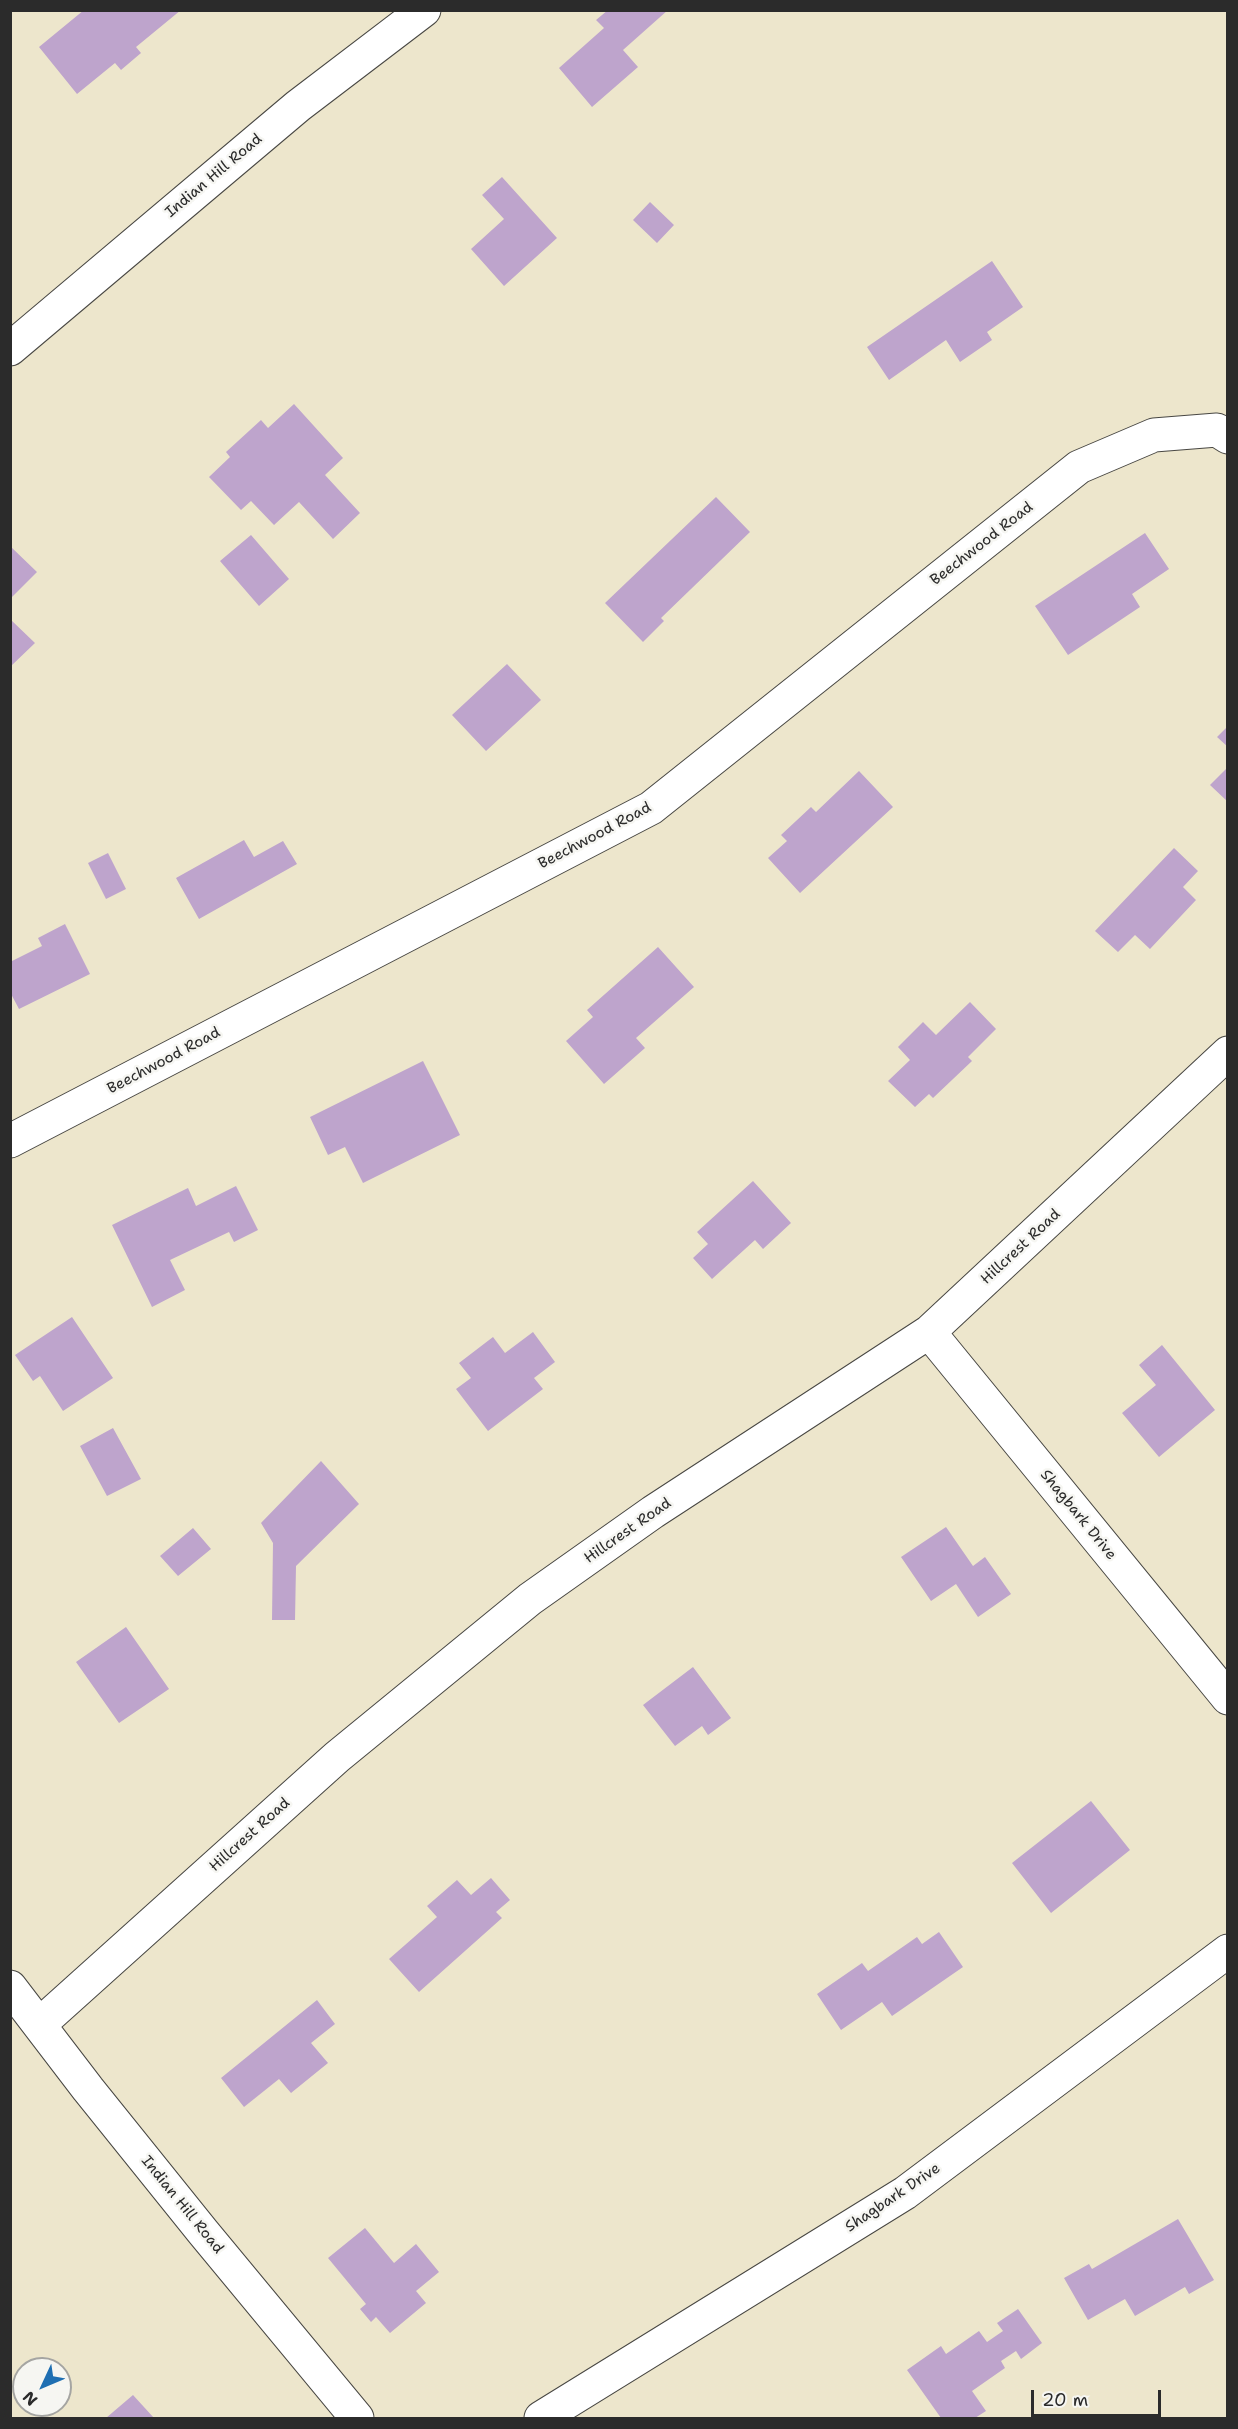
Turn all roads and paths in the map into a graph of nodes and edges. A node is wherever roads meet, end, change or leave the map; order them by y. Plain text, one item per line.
1 (424, 10) edge
2 (10, 348) edge
3 (1227, 437) edge
4 (1227, 1053) edge
5 (10, 1141) edge
6 (929, 1332) junction
7 (1227, 1698) edge
8 (1227, 1951) edge
9 (10, 1987) edge
10 (40, 2024) junction
11 (357, 2418) edge
12 (541, 2418) edge

1 - 2 street, Indian Hill Road
3 - 5 street, Beechwood Road
4 - 6 street, Hillcrest Road
6 - 7 street, Shagbark Drive
6 - 10 street, Hillcrest Road
8 - 12 street, Shagbark Drive
9 - 10 street, Indian Hill Road
10 - 11 street, Indian Hill Road

